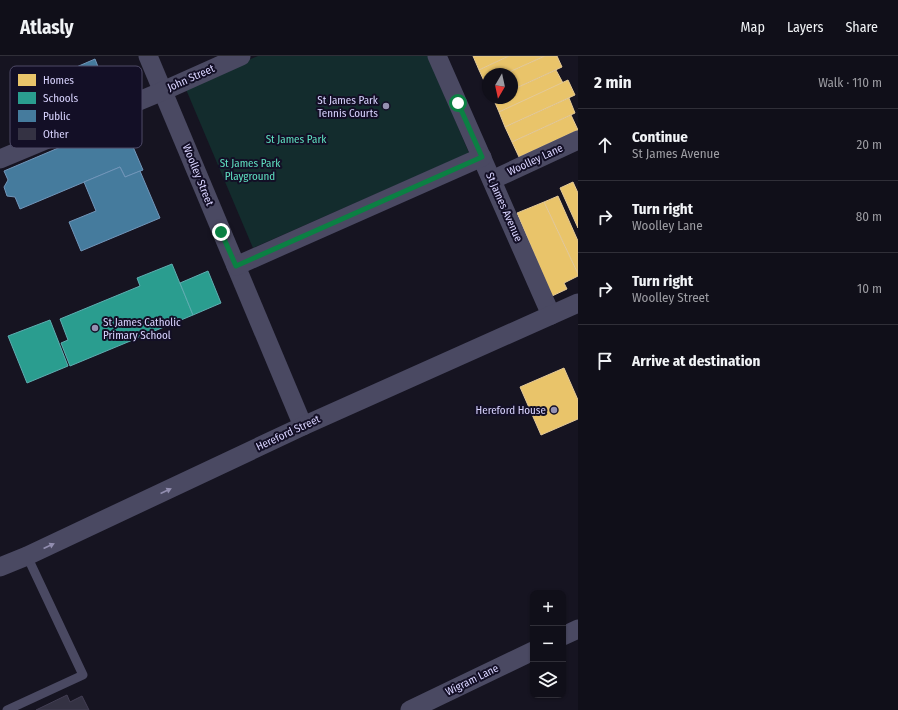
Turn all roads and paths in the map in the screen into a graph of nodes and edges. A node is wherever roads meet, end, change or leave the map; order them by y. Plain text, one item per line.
1 (148, 56) edge
2 (241, 56) edge
3 (437, 56) edge
4 (163, 91) junction
5 (142, 100) edge
6 (578, 140) edge
7 (26, 148) edge
8 (482, 157) junction
9 (0, 159) edge
10 (492, 180) junction
11 (236, 266) junction
12 (578, 303) edge
13 (551, 315) junction
14 (303, 426) junction
15 (27, 556) junction
16 (0, 567) edge
17 (578, 629) edge
18 (566, 635) edge
19 (530, 652) edge
20 (7, 710) edge
21 (410, 710) edge

1 - 4 street, Woolley Street
2 - 4 street, John Street
3 - 8 street, St James Avenue
4 - 5 street, John Street
4 - 11 street, Woolley Street
6 - 10 street, Woolley Lane
7 - 9 street, John Street
8 - 10 street, St James Avenue
8 - 11 street
10 - 13 street, St James Avenue
11 - 14 street, Woolley Street
12 - 13 street, Hereford Street
13 - 14 street, Hereford Street
15 -> 14 street, Hereford Street
15 - 16 street, Hereford Street
15 - 20 lane
17 - 18 street
19 - 21 street, Wigram Lane

